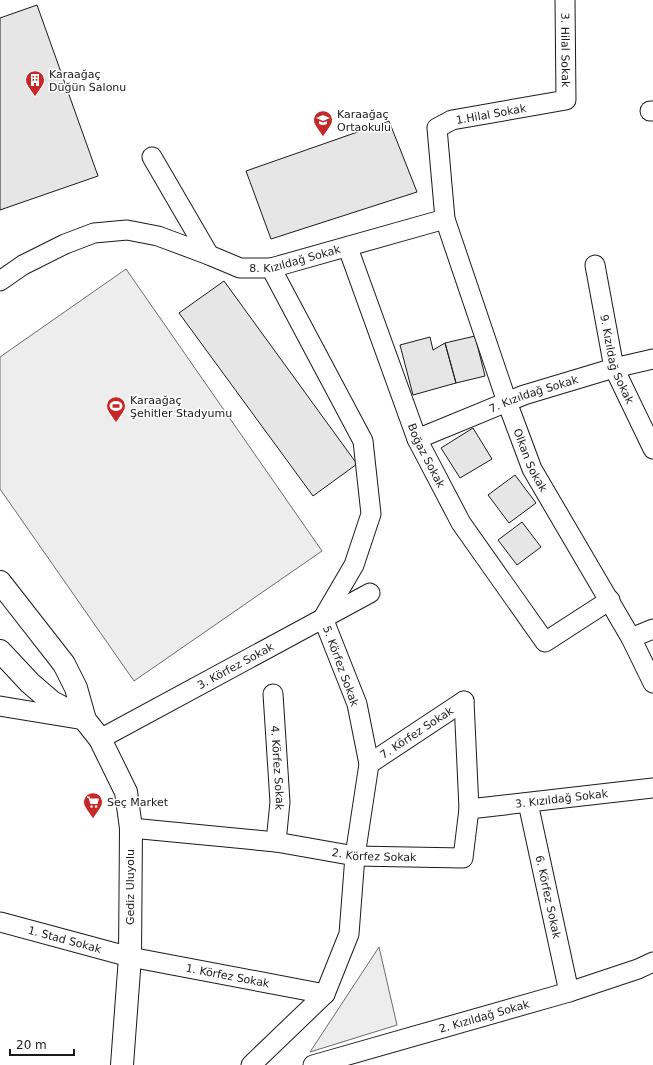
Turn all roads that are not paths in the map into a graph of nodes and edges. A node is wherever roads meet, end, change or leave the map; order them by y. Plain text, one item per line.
1 (565, 0) edge
2 (566, 100) joint
3 (152, 157) dead end
4 (445, 219) junction
5 (348, 248) junction
6 (209, 255) junction
7 (595, 265) dead end
8 (271, 268) junction
9 (0, 281) edge
10 (653, 359) edge
11 (614, 368) junction
12 (507, 402) junction
13 (417, 439) junction
14 (653, 449) edge
15 (0, 582) edge
16 (370, 593) dead end
17 (610, 600) junction
18 (324, 618) junction
19 (653, 629) edge
20 (631, 638) junction
21 (0, 651) edge
22 (653, 683) edge
23 (273, 694) dead end
24 (464, 701) joint
25 (0, 706) edge
26 (85, 720) junction
27 (100, 739) junction
28 (368, 764) junction
29 (653, 788) edge
30 (528, 803) junction
31 (469, 809) junction
32 (131, 828) junction
33 (276, 842) junction
34 (356, 856) junction
35 (0, 922) edge
36 (130, 957) junction
37 (653, 962) edge
38 (568, 992) junction
39 (325, 994) junction
40 (122, 1065) edge
41 (251, 1065) edge
42 (313, 1065) edge

1 - 2 street, 3. Hilal Sokak
2 - 4 street, 1.Hilal Sokak
3 - 6 street
4 - 5 street, 8. Kızıldağ Sokak
4 - 12 street, Olkan Sokak
5 - 8 street, 8. Kızıldağ Sokak
5 - 13 street, Boğaz Sokak
6 - 8 street, 8. Kızıldağ Sokak
6 - 9 street, 8. Kızıldağ Sokak
7 - 11 street, 9. Kızıldağ Sokak
8 - 18 street
10 - 11 street, 7. Kızıldağ Sokak
11 - 12 street, 7. Kızıldağ Sokak
11 - 14 street, 9. Kızıldağ Sokak
12 - 13 street, 7. Kızıldağ Sokak
12 - 17 street, Olkan Sokak
13 - 17 street, Boğaz Sokak
15 - 26 street, Gediz Uluyolu
16 - 18 street, 3. Körfez Sokak
17 - 20 street, Olkan Sokak
18 - 27 street, 3. Körfez Sokak
18 - 28 street, 5. Körfez Sokak
19 - 20 street
20 - 22 street, Olkan Sokak
21 - 26 street, Gediz Uluyolu
23 - 33 street, 4. Körfez Sokak
24 - 28 street, 7. Körfez Sokak
24 - 31 street, 2. Körfez Sokak
25 - 26 street
26 - 27 street, Gediz Uluyolu
27 - 32 street, Gediz Uluyolu
28 - 34 street, 5. Körfez Sokak
29 - 30 street, 3. Kızıldağ Sokak
30 - 31 street, 3. Kızıldağ Sokak
30 - 38 street, 6. Körfez Sokak
31 - 34 street, 2. Körfez Sokak
32 - 33 street, 2. Körfez Sokak
32 - 36 street, Gediz Uluyolu
33 - 34 street, 2. Körfez Sokak
34 - 39 street, 5. Körfez Sokak
35 - 36 street, 1. Stad Sokak
36 - 39 street, 1. Körfez Sokak
36 - 40 street, Gediz Uluyolu
37 - 38 street, 2. Kızıldağ Sokak
38 - 42 street, 2. Kızıldağ Sokak
39 - 41 street

